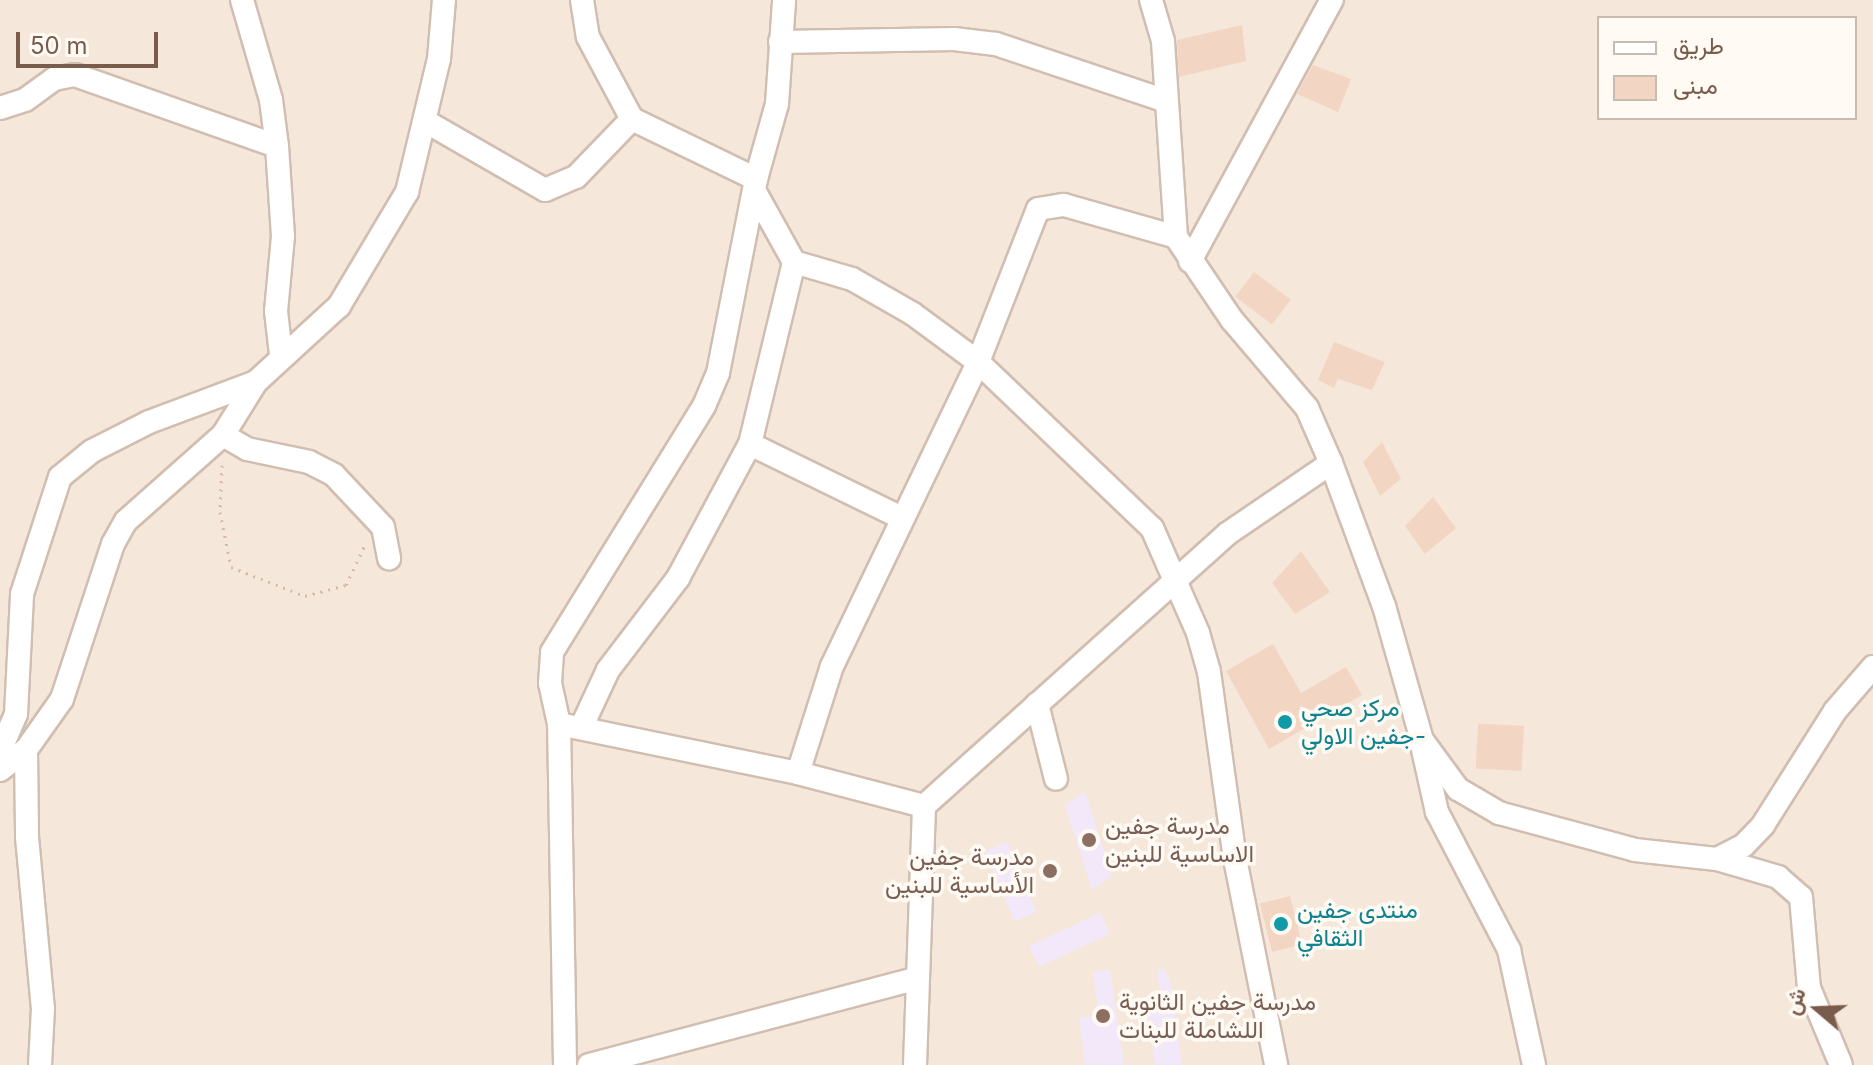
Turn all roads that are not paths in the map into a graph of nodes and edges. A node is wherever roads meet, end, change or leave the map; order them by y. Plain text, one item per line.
1 (242, 0) edge
2 (430, 0) edge
3 (582, 0) edge
4 (784, 0) edge
5 (1151, 0) edge
6 (1332, 0) edge
7 (443, 10) edge
8 (780, 42) junction
9 (1163, 100) junction
10 (0, 108) edge
11 (632, 119) junction
12 (425, 121) junction
13 (277, 146) junction
14 (756, 186) junction
15 (1176, 237) junction
16 (1190, 261) junction
17 (794, 262) junction
18 (281, 355) junction
19 (978, 362) junction
20 (256, 382) junction
21 (223, 435) junction
22 (750, 444) junction
23 (1331, 463) junction
24 (902, 518) junction
25 (389, 558) dead end
26 (1173, 582) junction
27 (1873, 667) edge
28 (1037, 704) junction
29 (570, 726) junction
30 (1422, 740) junction
31 (26, 750) junction
32 (0, 751) edge
33 (0, 770) edge
34 (798, 773) junction
35 (1056, 779) dead end
36 (924, 806) junction
37 (1717, 859) junction
38 (915, 979) junction
39 (40, 1065) edge
40 (565, 1065) edge
41 (589, 1065) edge
42 (915, 1065) edge
43 (1276, 1065) edge
44 (1534, 1065) edge
45 (1841, 1065) edge

1 - 13 street
2 - 7 street
3 - 11 street
4 - 8 street
5 - 9 street
6 - 16 street
7 - 12 street
8 - 9 street
8 - 14 street
9 - 15 street
10 - 13 street
11 - 12 street
11 - 14 street
12 - 18 street
13 - 18 street
14 - 17 street
14 - 29 street
15 - 16 street
15 - 19 street
16 - 23 street
17 - 19 street
17 - 22 street
18 - 20 street
19 - 24 street
19 - 26 street
20 - 21 street
20 - 32 street
21 - 25 street
21 - 31 street
22 - 24 street
22 - 29 street
23 - 26 street
23 - 30 street
24 - 34 street
26 - 28 street
26 - 43 street
27 - 37 street
28 - 35 street
28 - 36 street
29 - 34 street
29 - 40 street
30 - 37 street
30 - 44 street
31 - 33 street
31 - 39 street
34 - 36 street
36 - 38 street
37 - 45 street
38 - 41 street
38 - 42 street

